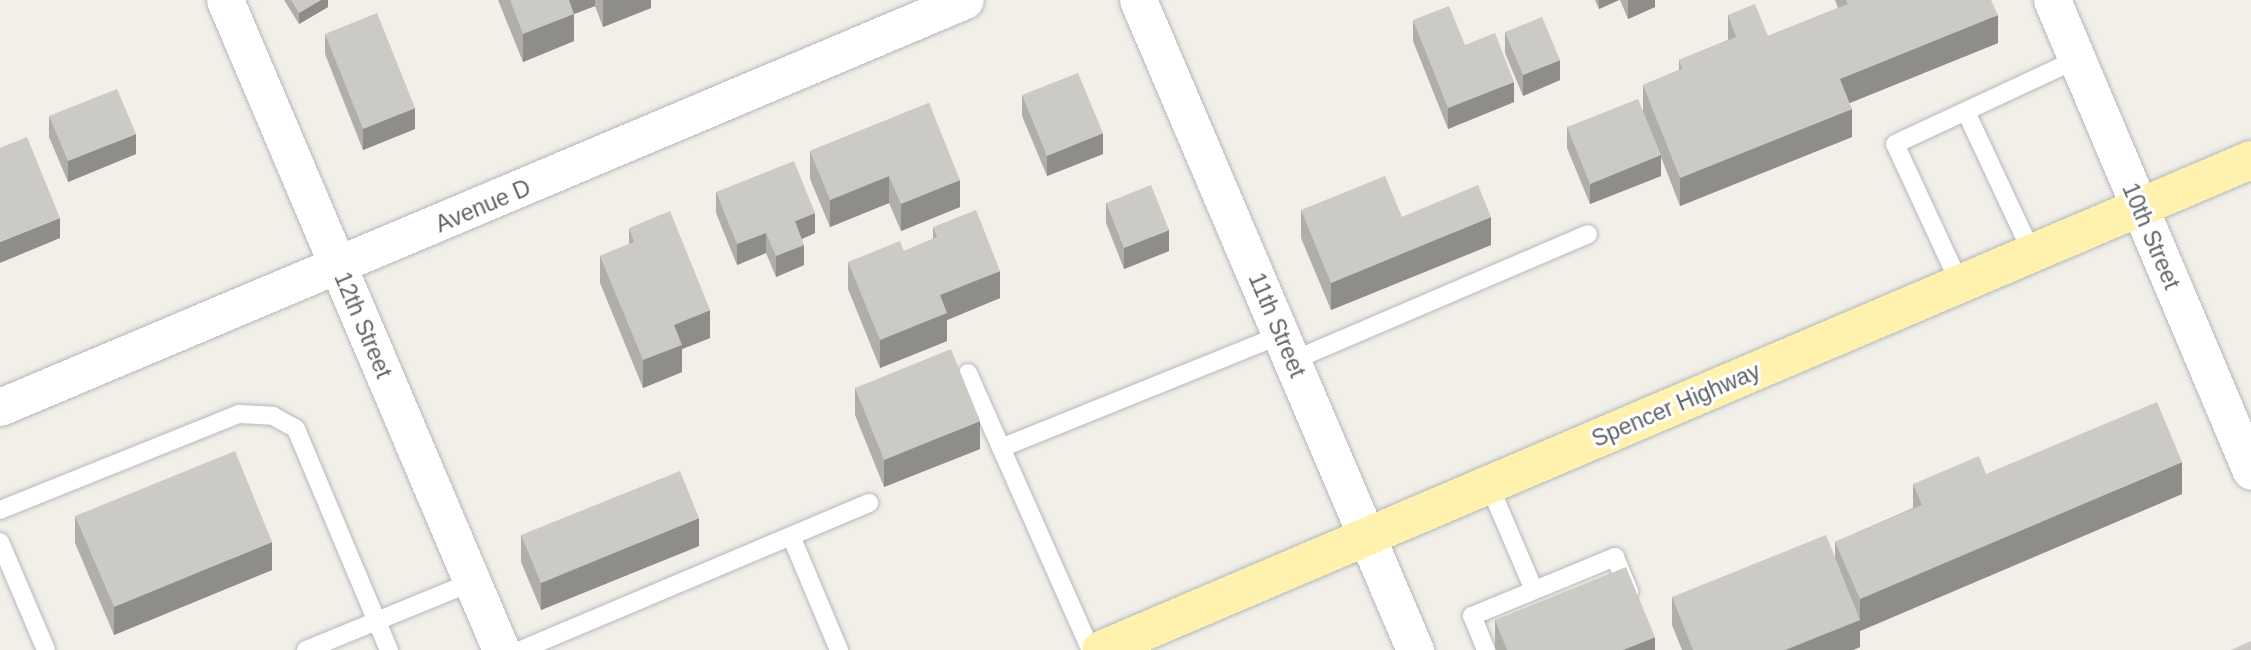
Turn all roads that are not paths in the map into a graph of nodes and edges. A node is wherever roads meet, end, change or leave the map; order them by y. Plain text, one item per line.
1 (225, 0) edge
2 (965, 0) edge
3 (1138, 0) edge
4 (2052, 0) edge
5 (2077, 59) junction
6 (1966, 112) junction
7 (2251, 160) edge
8 (2140, 208) junction
9 (1588, 234) dead end
10 (2032, 253) junction
11 (339, 268) junction
12 (1960, 284) junction
13 (1286, 348) junction
14 (968, 373) dead end
15 (0, 407) edge
16 (1001, 448) junction
17 (2251, 471) edge
18 (1489, 485) junction
19 (869, 503) dead end
20 (0, 510) edge
21 (791, 536) junction
22 (1367, 537) junction
23 (0, 542) edge
24 (472, 582) junction
25 (1534, 590) junction
26 (1639, 615) edge
27 (377, 622) junction
28 (47, 650) edge
29 (306, 650) edge
30 (389, 650) edge
31 (501, 650) edge
32 (521, 650) edge
33 (839, 650) edge
34 (1091, 650) edge
35 (1101, 650) edge
36 (1415, 650) edge
37 (1486, 650) edge

1 - 11 street, 12th Street
2 - 11 street, Avenue D
3 - 13 street, 11th Street
4 - 5 street, 10th Street
5 - 6 lane
5 - 8 street, 10th Street
6 - 10 lane
6 - 12 lane
7 - 8 main road, Spencer Highway
8 - 10 main road, Spencer Highway
8 - 17 street, 10th Street
9 - 13 lane
10 - 12 main road, Spencer Highway
11 - 15 street, Avenue D
11 - 24 street, 12th Street
12 - 18 main road, Spencer Highway
13 - 16 lane
13 - 22 street, 11th Street
14 - 16 lane
16 - 34 lane
18 - 22 main road, Spencer Highway
18 - 25 lane
19 - 21 lane
20 - 27 lane
21 - 32 lane
21 - 33 lane
22 - 35 main road, Spencer Highway
22 - 36 street, 11th Street
23 - 28 lane
24 - 27 lane
24 - 31 street, 12th Street
25 - 26 lane
25 - 37 lane
27 - 29 lane
27 - 30 lane

